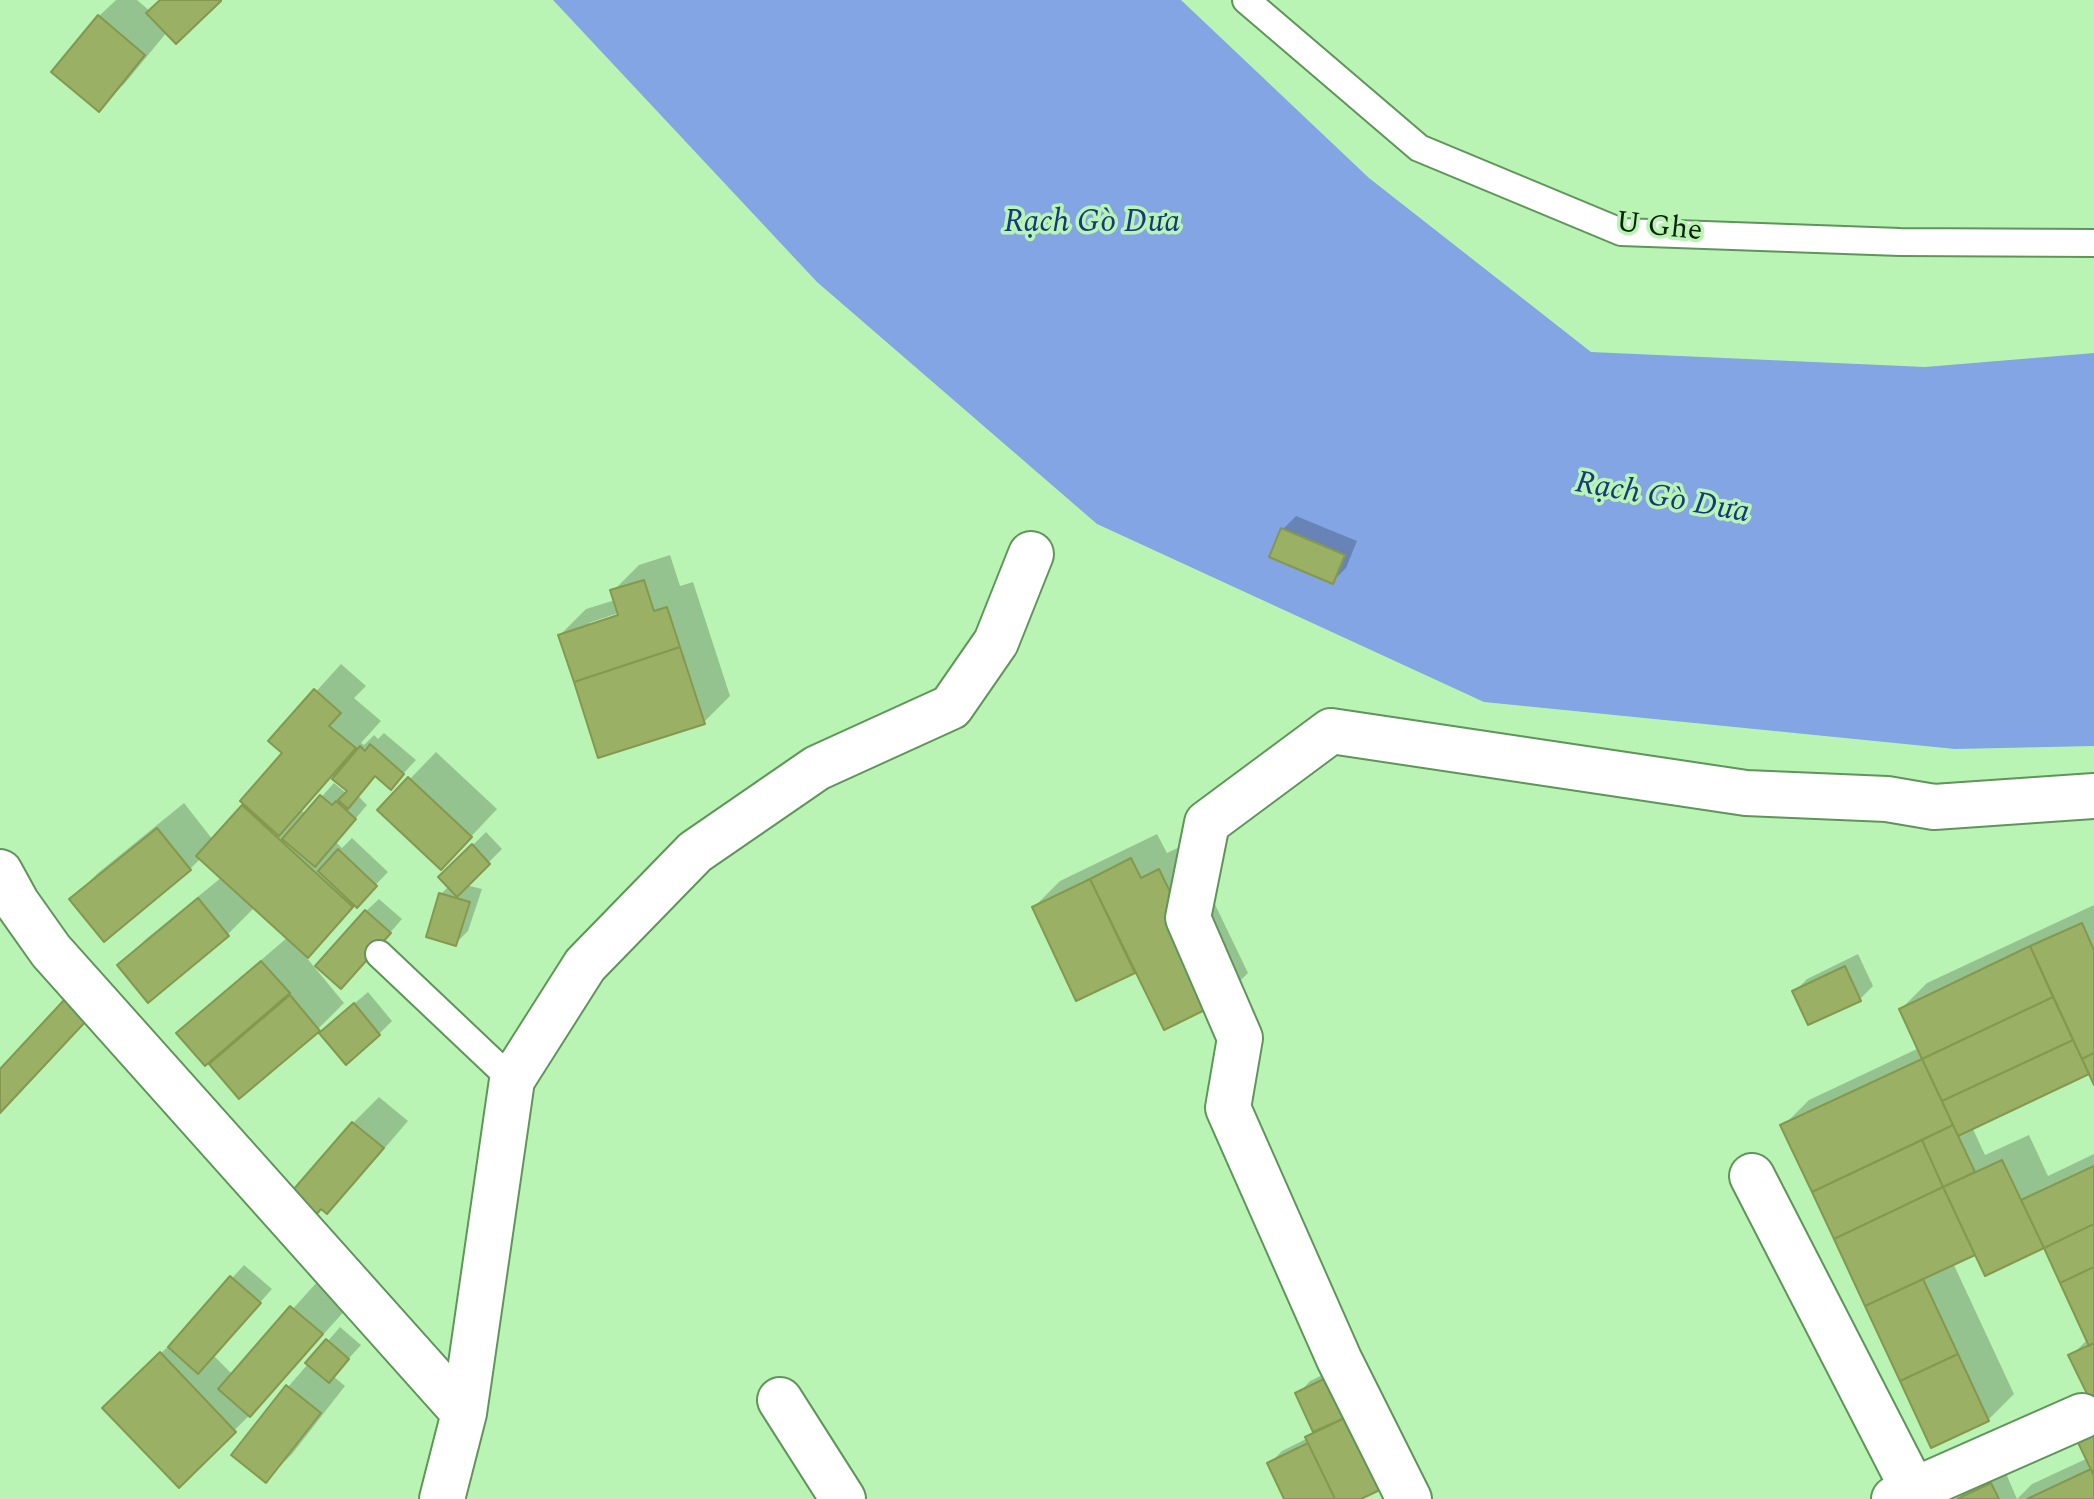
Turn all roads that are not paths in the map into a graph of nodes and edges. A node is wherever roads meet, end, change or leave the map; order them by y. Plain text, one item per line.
1 (1246, 0) edge
2 (2094, 243) edge
3 (1031, 554) dead end
4 (2094, 796) edge
5 (0, 872) edge
6 (379, 954) dead end
7 (512, 1080) junction
8 (1752, 1176) dead end
9 (780, 1400) dead end
10 (464, 1413) junction
11 (2082, 1416) dead end
12 (1908, 1496) edge
13 (442, 1499) edge
14 (843, 1499) edge
15 (1409, 1499) edge

1 - 2 lane, U Ghe
3 - 7 street
4 - 15 street
5 - 10 street
6 - 7 lane
7 - 10 street
8 - 12 street
9 - 14 street
10 - 13 street
11 - 12 street

